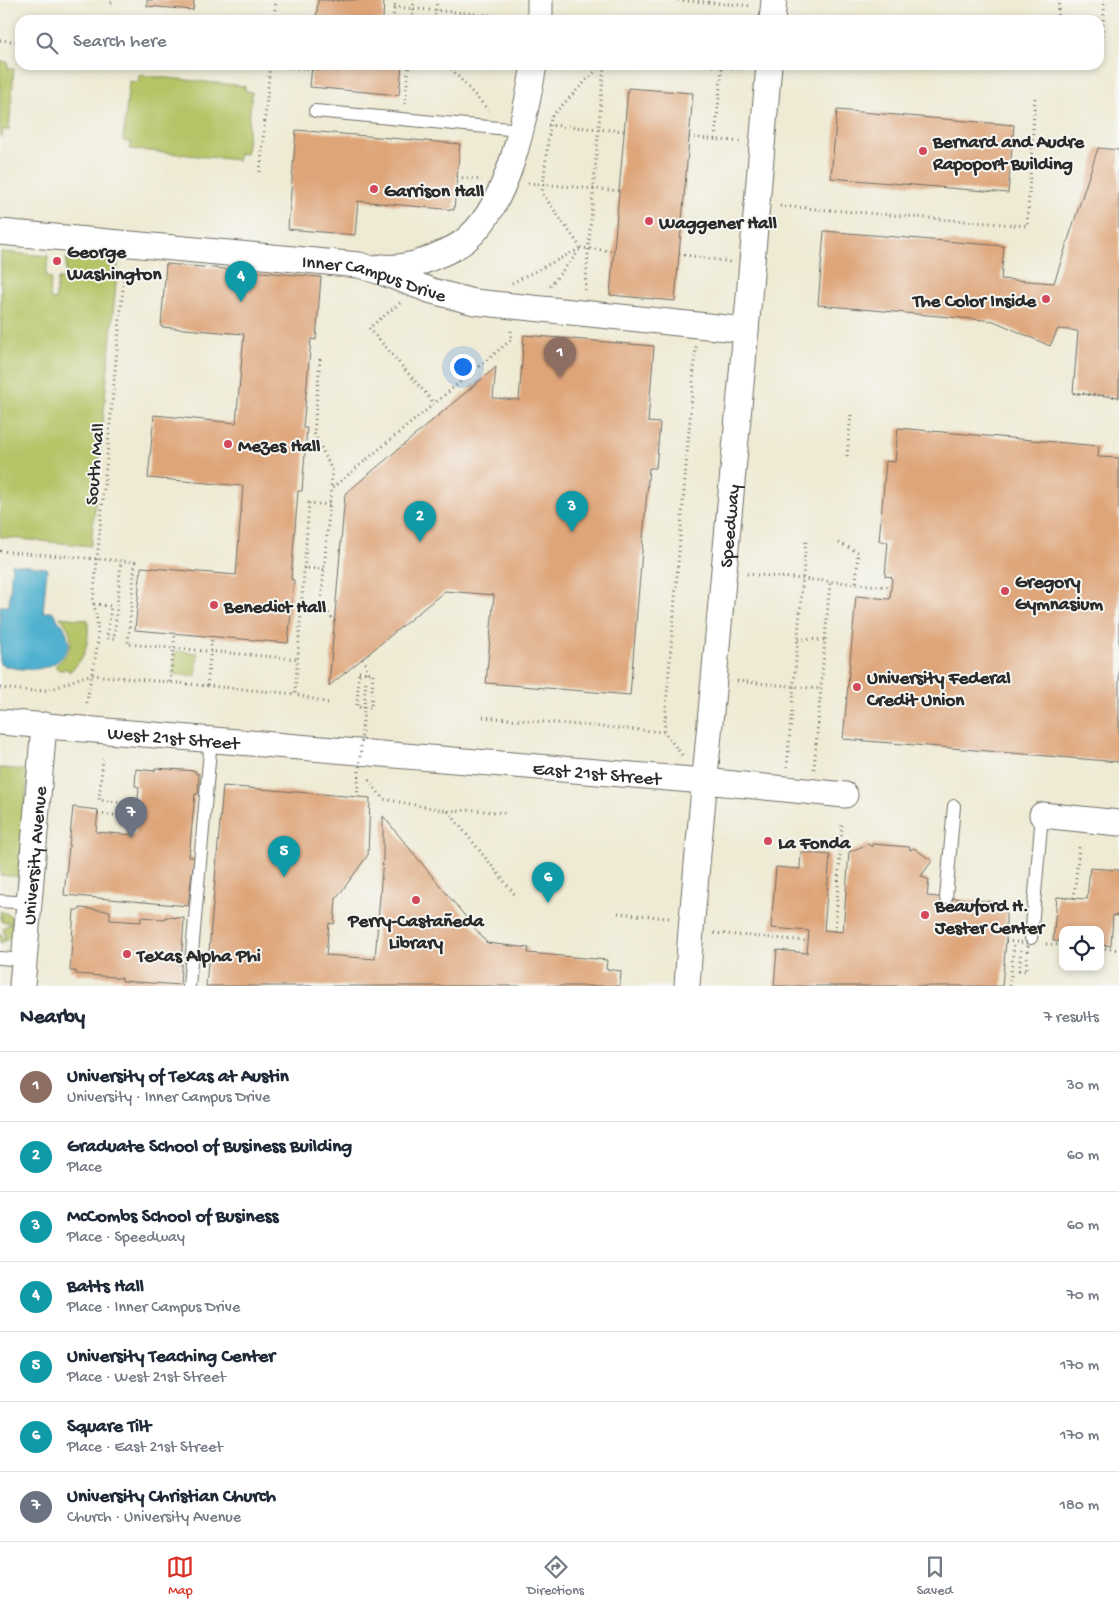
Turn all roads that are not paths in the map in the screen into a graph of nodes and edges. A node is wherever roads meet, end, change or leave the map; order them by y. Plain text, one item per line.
1 (540, 0) edge
2 (540, 15) edge
3 (533, 70) edge
4 (769, 70) edge
5 (315, 111) dead end
6 (516, 128) junction
7 (0, 232) edge
8 (359, 265) junction
9 (746, 330) junction
10 (0, 722) edge
11 (44, 725) junction
12 (211, 739) junction
13 (347, 751) joint
14 (704, 781) junction
15 (845, 795) dead end
16 (954, 806) dead end
17 (1042, 815) joint
18 (1119, 823) edge
19 (946, 898) dead end
20 (0, 901) edge
21 (29, 903) junction
22 (1031, 938) dead end
23 (0, 958) edge
24 (24, 960) junction
25 (27, 986) edge
26 (189, 986) edge
27 (687, 986) edge

1 - 2 street
3 - 6 street
4 - 9 street, Speedway
5 - 6 lane
6 - 8 street
7 - 8 street, Inner Campus Drive
8 - 9 street, Inner Campus Drive
9 - 14 street, Speedway
10 - 11 street, West 21st Street
11 - 12 street, West 21st Street
11 - 21 street, University Avenue
12 - 13 street, West 21st Street
12 - 26 lane
13 - 14 street, East 21st Street
14 - 15 street, East 21st Street
14 - 27 street, Speedway
16 - 19 lane
17 - 18 street
17 - 22 lane
20 - 21 lane
21 - 24 street, University Avenue
23 - 24 lane
24 - 25 street, University Avenue

